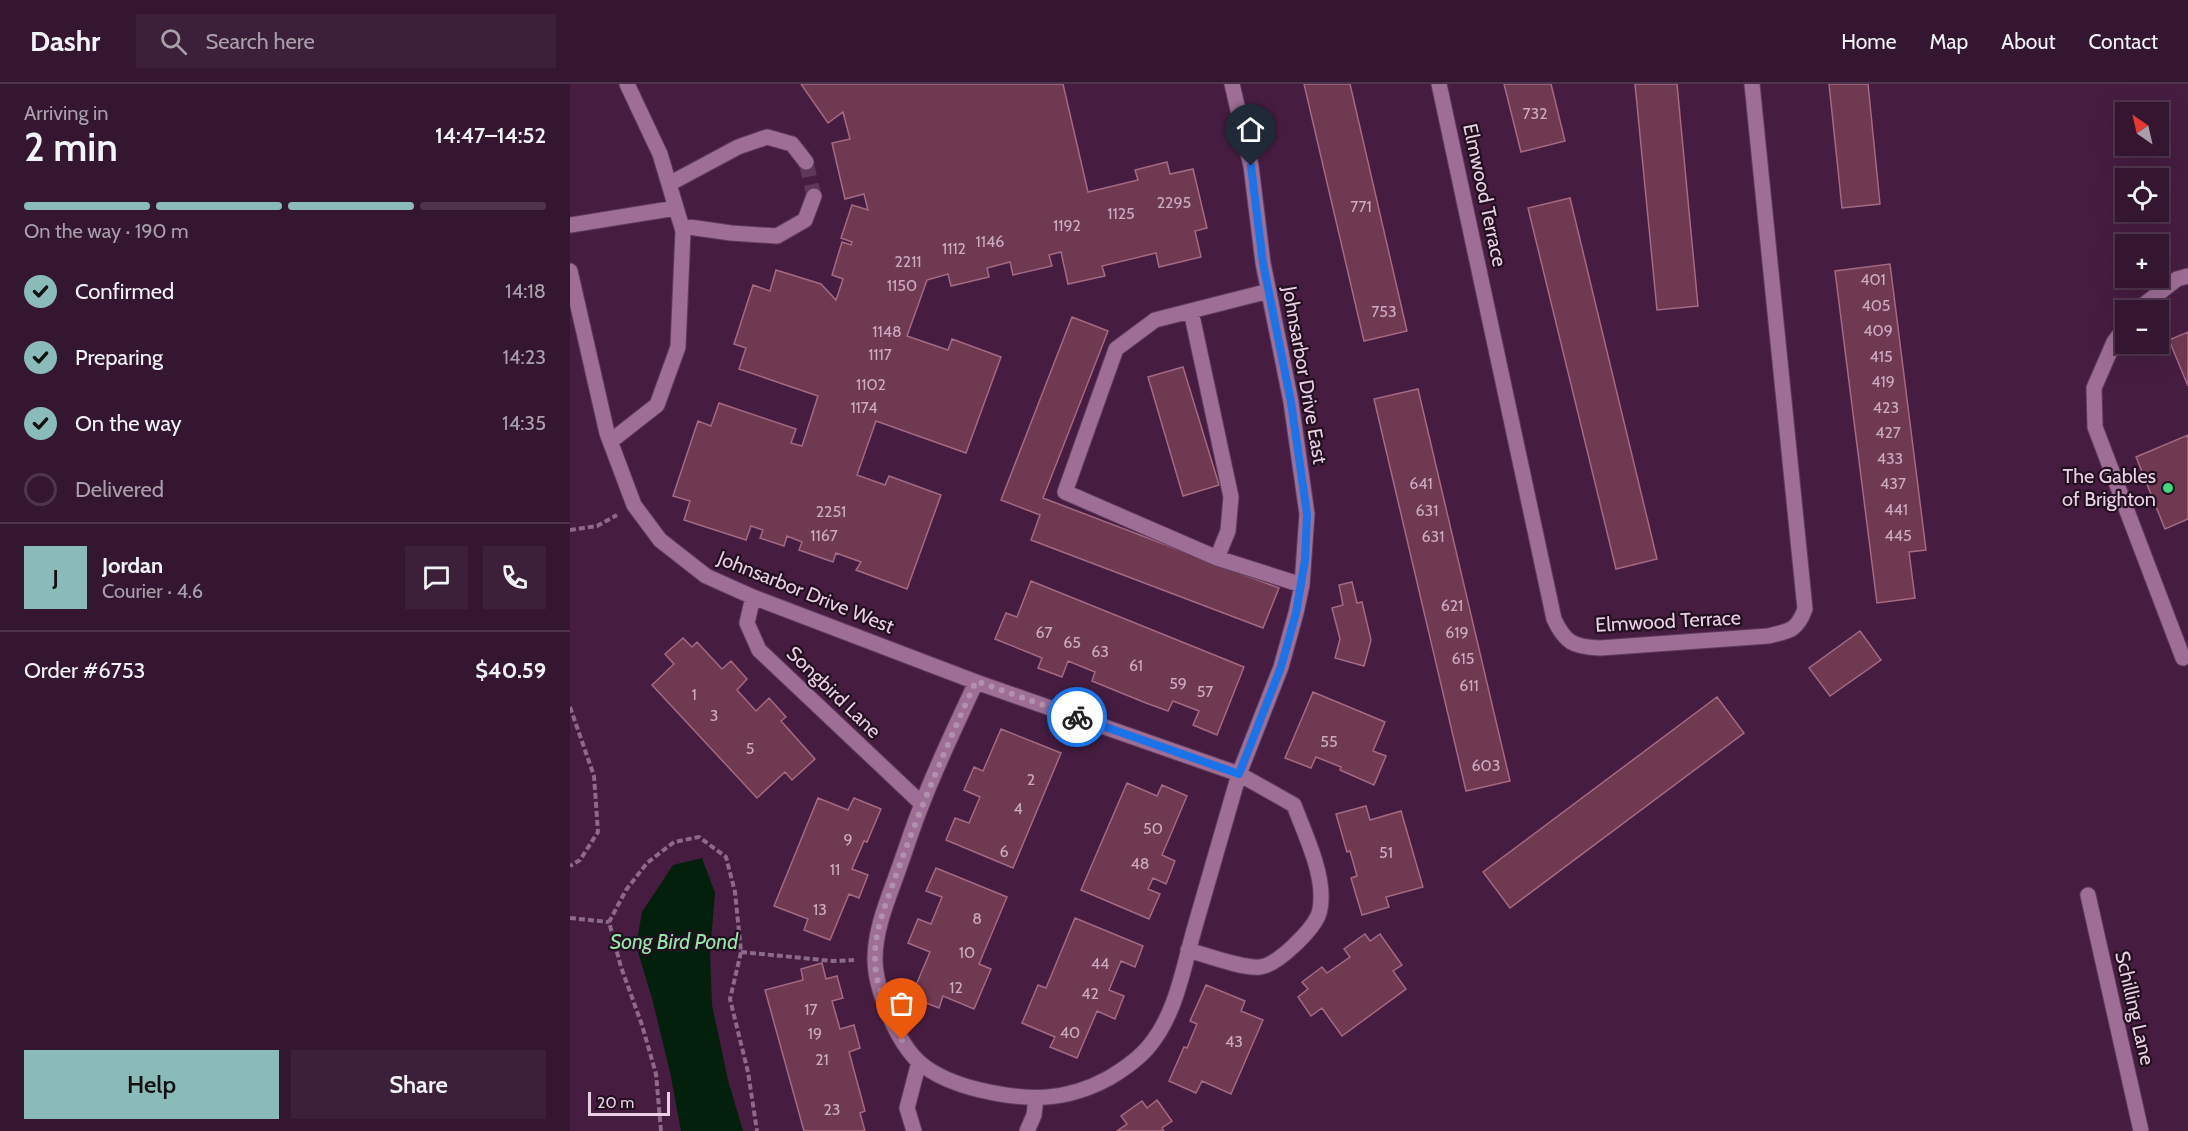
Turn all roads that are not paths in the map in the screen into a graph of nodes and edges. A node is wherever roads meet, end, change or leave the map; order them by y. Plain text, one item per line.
1 (627, 84) edge
2 (1232, 84) edge
3 (1439, 84) edge
4 (1752, 84) edge
5 (806, 162) tunnel mouth
6 (669, 184) junction
7 (814, 196) tunnel mouth
8 (676, 208) junction
9 (570, 225) edge
10 (681, 226) junction
11 (570, 271) edge
12 (2188, 276) edge
13 (1269, 291) junction
14 (2150, 300) edge
15 (1191, 310) junction
16 (2115, 341) edge
17 (611, 441) junction
18 (1217, 558) junction
19 (1302, 585) junction
20 (753, 597) junction
21 (2183, 658) dead end
22 (976, 681) junction
23 (1239, 774) junction
24 (922, 804) junction
25 (2088, 895) dead end
26 (1188, 950) junction
27 (919, 1062) junction
28 (1036, 1098) junction
29 (914, 1131) edge
30 (1027, 1131) edge
31 (2141, 1131) edge

1 - 6 street
2 - 13 street, Johnsarbor Drive East
3 - 4 street, Elmwood Terrace
5 - 6 street
6 - 8 street
7 - 10 street
8 - 9 street
8 - 10 street
10 - 17 street
11 - 17 street, Johnsarbor Drive West
12 - 14 street
13 - 15 street
13 - 19 street, Johnsarbor Drive East
15 - 18 street
15 - 18 street
16 - 21 street
17 - 20 street, Johnsarbor Drive West
18 - 19 street
19 - 23 street, Johnsarbor Drive East
20 - 22 street, Johnsarbor Drive West
20 - 24 street, Songbird Lane
22 - 23 street
22 - 24 street
23 - 26 street
23 - 26 street
24 - 27 street
25 - 31 street, Schilling Lane
26 - 28 street
27 - 28 street
27 - 29 street
28 - 30 street

